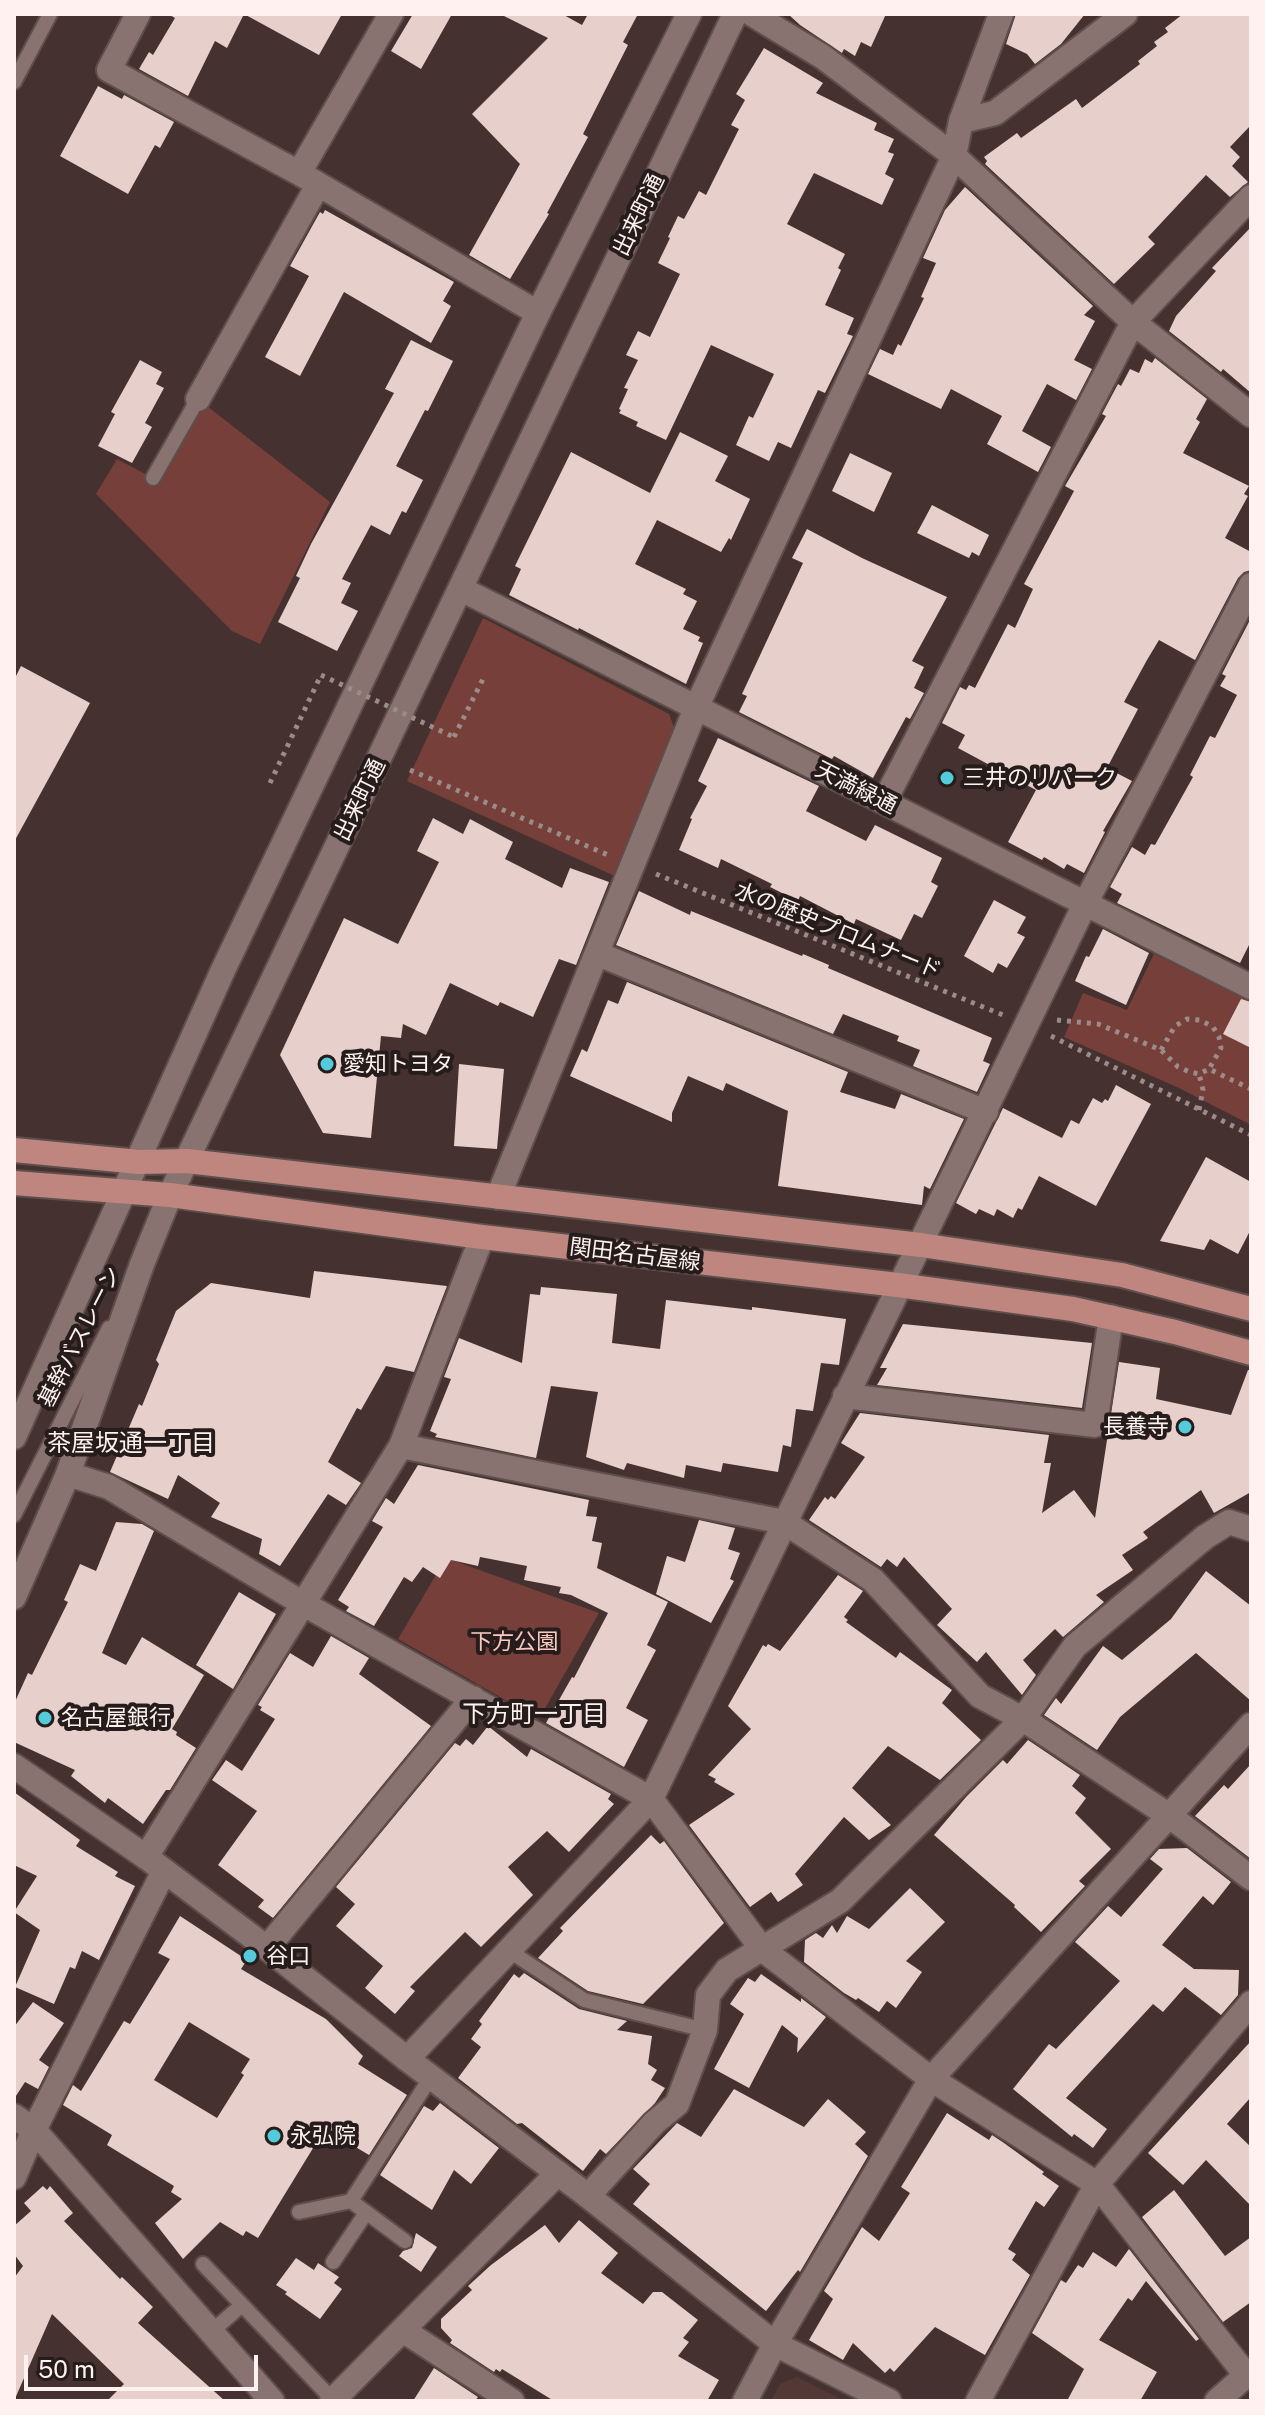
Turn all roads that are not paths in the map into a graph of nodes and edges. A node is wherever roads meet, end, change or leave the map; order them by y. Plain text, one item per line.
1 (50, 14) edge
2 (138, 14) edge
3 (391, 14) edge
4 (689, 14) edge
5 (735, 14) edge
6 (752, 14) edge
7 (1001, 14) edge
8 (1125, 14) edge
9 (14, 82) edge
10 (961, 121) junction
11 (954, 156) junction
12 (308, 179) junction
13 (1251, 197) edge
14 (538, 313) junction
15 (1133, 322) junction
16 (198, 399) joint
17 (1251, 415) edge
18 (153, 478) dead end
19 (1251, 585) edge
20 (461, 589) junction
21 (696, 708) junction
22 (884, 802) junction
23 (1085, 904) junction
24 (598, 954) junction
25 (1251, 986) edge
26 (986, 1112) junction
27 (14, 1150) edge
28 (187, 1161) junction
29 (139, 1162) junction
30 (14, 1183) edge
31 (124, 1193) junction
32 (170, 1195) junction
33 (498, 1197) junction
34 (482, 1237) junction
35 (921, 1245) junction
36 (142, 1264) junction
37 (898, 1285) junction
38 (1251, 1309) edge
39 (1111, 1317) junction
40 (1251, 1353) edge
41 (845, 1396) junction
42 (14, 1437) edge
43 (401, 1446) junction
44 (68, 1474) junction
45 (14, 1515) edge
46 (784, 1522) junction
47 (1251, 1529) edge
48 (14, 1597) edge
49 (302, 1603) junction
50 (473, 1698) junction
51 (1023, 1719) junction
52 (1251, 1725) edge
53 (14, 1766) edge
54 (651, 1799) junction
55 (1171, 1817) junction
56 (155, 1864) junction
57 (1251, 1878) edge
58 (267, 1948) junction
59 (762, 1949) junction
60 (508, 1950) junction
61 (1251, 2003) edge
62 (705, 2030) junction
63 (407, 2059) junction
64 (431, 2077) junction
65 (931, 2079) junction
66 (24, 2123) edge
67 (558, 2173) junction
68 (14, 2177) edge
69 (1097, 2184) junction
70 (588, 2196) junction
71 (351, 2201) junction
72 (299, 2212) dead end
73 (366, 2213) junction
74 (405, 2241) dead end
75 (333, 2262) dead end
76 (203, 2264) dead end
77 (242, 2305) junction
78 (404, 2331) junction
79 (211, 2332) junction
80 (775, 2344) junction
81 (1248, 2373) edge
82 (272, 2401) edge
83 (333, 2401) edge
84 (512, 2401) edge
85 (745, 2401) edge
86 (889, 2401) edge
87 (978, 2401) edge
88 (1217, 2401) edge

1 - 9 lane
2 - 12 street
3 - 12 street
4 - 14 street, 出来町通
5 - 20 street, 出来町通
6 - 11 street
7 - 10 street
8 - 10 street
10 - 11 street
11 - 15 street
11 - 21 street
12 - 14 street
12 - 16 street
13 - 15 street
14 - 29 street, 出来町通
15 - 17 street
15 - 22 street
16 - 18 lane
19 - 23 street
20 - 21 street, 天満緑通
20 - 28 street, 出来町通
21 - 22 street, 天満緑通
21 - 24 street
22 - 23 street, 天満緑通
23 - 25 street, 天満緑通
23 - 26 street
24 - 26 street
24 - 33 street
26 - 35 street
27 - 29 main road, 関田名古屋線
28 - 29 main road, 関田名古屋線
28 - 32 street, 出来町通
28 - 33 main road, 関田名古屋線
29 - 31 street, 出来町通
30 - 31 main road, 関田名古屋線
31 - 32 main road, 関田名古屋線
31 - 42 street, 出来町通
32 - 34 main road, 関田名古屋線
32 - 36 street, 出来町通
33 - 35 main road, 関田名古屋線
34 - 37 main road, 関田名古屋線
34 - 43 street
35 - 37 street
35 - 38 main road, 関田名古屋線
36 - 44 street, 出来町通
36 - 45 lane, 基幹バスレーン
37 - 39 main road, 関田名古屋線
37 - 41 street
39 - 40 main road, 関田名古屋線
39 - 41 street
41 - 46 street
43 - 46 street
43 - 49 street
44 - 48 street, 出来町通
44 - 49 street
46 - 51 street
46 - 54 street
47 - 51 street
49 - 50 street
49 - 56 street
50 - 54 street
50 - 58 street
51 - 55 street
51 - 59 street
52 - 55 street
53 - 56 street
54 - 59 street
54 - 60 street
55 - 57 street
55 - 65 street
56 - 58 street
56 - 66 street
58 - 63 street
59 - 62 street
59 - 65 street
60 - 62 lane
60 - 63 street
61 - 69 street
62 - 70 street
63 - 64 street
64 - 67 street
64 - 71 lane
65 - 69 street
65 - 80 street
66 - 68 street
66 - 79 street
67 - 70 street
67 - 78 street
69 - 81 street
69 - 87 street
70 - 80 street
71 - 72 lane
71 - 73 lane
73 - 74 lane
73 - 75 lane
76 - 77 lane
77 - 79 lane
77 - 83 lane
78 - 83 street
78 - 84 street
79 - 82 street
80 - 85 street
80 - 86 street
81 - 88 street

